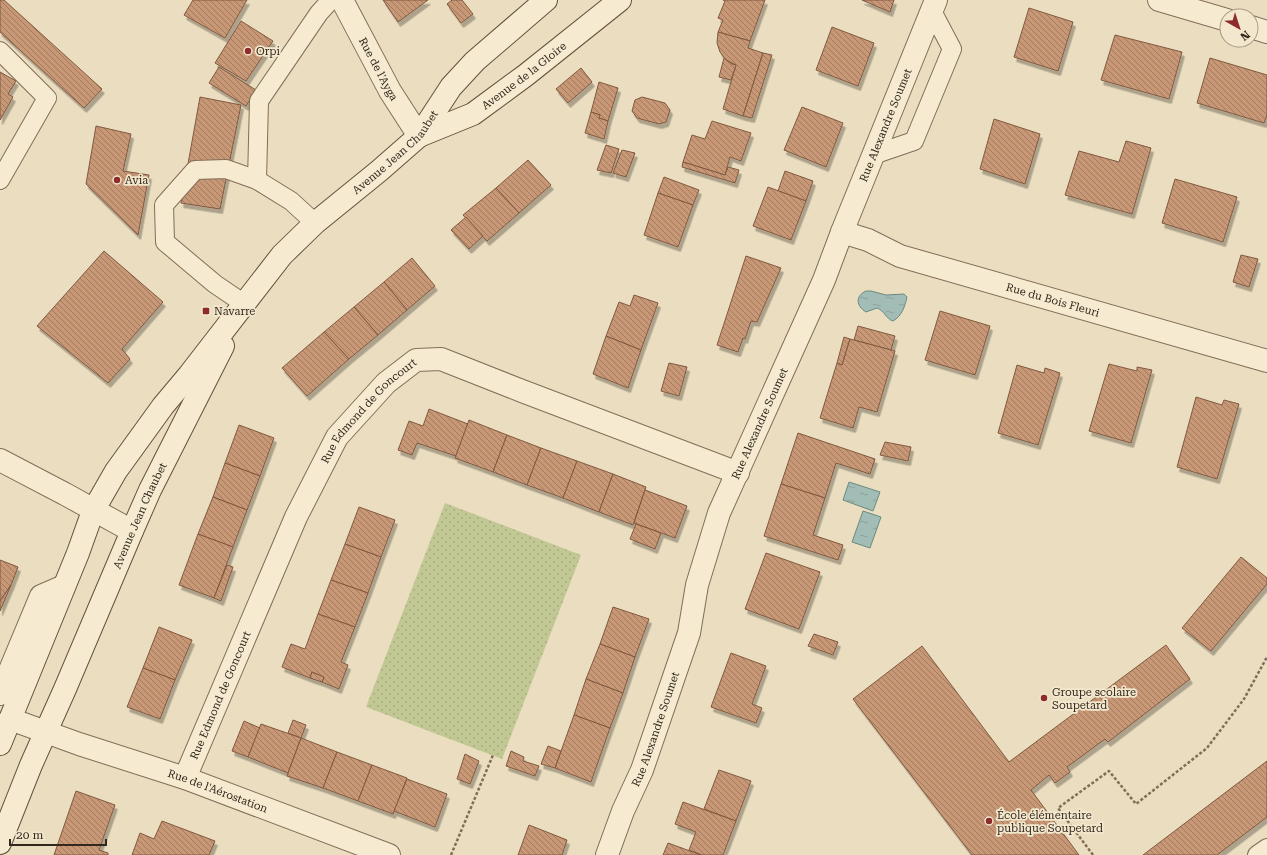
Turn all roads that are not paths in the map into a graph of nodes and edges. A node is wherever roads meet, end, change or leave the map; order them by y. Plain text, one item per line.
1 (331, 0) edge
2 (342, 0) edge
3 (546, 0) edge
4 (620, 0) edge
5 (1159, 0) edge
6 (934, 6) edge
7 (1219, 18) edge
8 (0, 52) edge
9 (419, 136) junction
10 (873, 155) junction
11 (0, 180) edge
12 (257, 180) junction
13 (315, 223) junction
14 (842, 232) junction
15 (243, 303) junction
16 (1267, 361) edge
17 (0, 460) edge
18 (738, 473) junction
19 (93, 511) junction
20 (132, 531) junction
21 (64, 586) junction
22 (0, 694) edge
23 (10, 719) junction
24 (46, 733) junction
25 (0, 744) edge
26 (185, 778) junction
27 (0, 843) edge
28 (1267, 848) edge
29 (388, 855) edge
30 (607, 855) edge
31 (1257, 855) edge

1 - 12 lane
2 - 9 street, Rue de l'Ayga
3 - 9 street, Avenue Jean Chaubet
4 - 9 street, Avenue de la Gloire
5 - 7 street
6 - 10 street, Rue Alexandre Soumet
6 - 10 lane
8 - 11 lane
9 - 13 street, Avenue Jean Chaubet
10 - 14 street, Rue Alexandre Soumet
12 - 13 lane
12 - 15 lane
13 - 15 street, Avenue Jean Chaubet
14 - 16 street, Rue du Bois Fleuri
14 - 18 street, Rue Alexandre Soumet
15 - 19 street, Avenue Jean Chaubet
15 - 20 street, Avenue Jean Chaubet
17 - 19 street
18 - 26 street, Rue Edmond de Goncourt
18 - 30 street, Rue Alexandre Soumet
19 - 20 street
19 - 21 street, Avenue Jean Chaubet
20 - 24 street, Avenue Jean Chaubet
21 - 22 street
21 - 23 street, Avenue Jean Chaubet
23 - 24 street
23 - 25 street, Avenue Jean Chaubet
24 - 26 street, Rue de l'Aérostation
24 - 27 street, Avenue Jean Chaubet
26 - 29 street, Rue de l'Aérostation
28 - 31 lane

